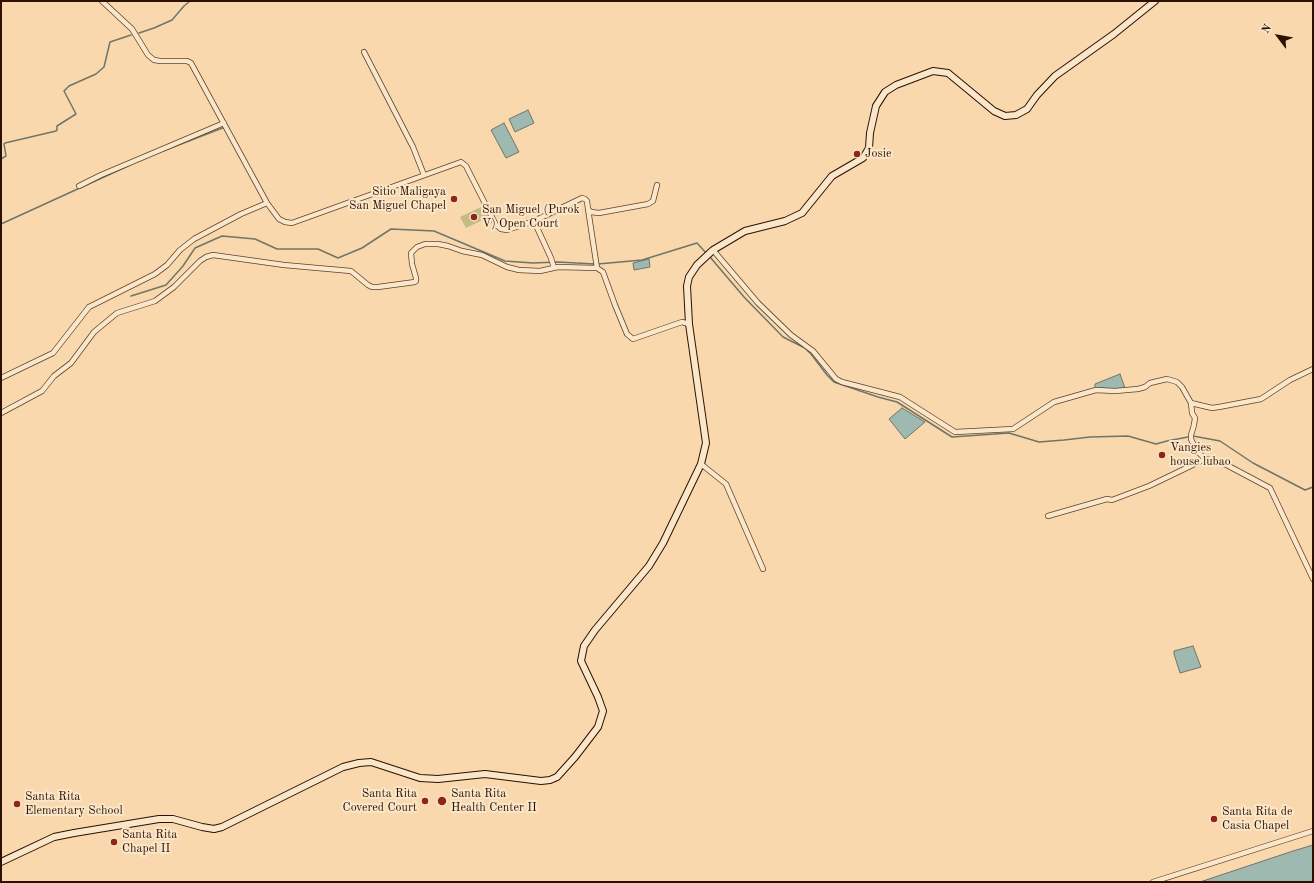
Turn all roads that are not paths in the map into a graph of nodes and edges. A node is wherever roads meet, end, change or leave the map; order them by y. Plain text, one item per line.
1 (102, 1) edge
2 (1156, 1) edge
3 (364, 52) dead end
4 (224, 123) junction
5 (424, 175) junction
6 (657, 185) dead end
7 (79, 186) dead end
8 (267, 203) junction
9 (588, 209) junction
10 (534, 221) junction
11 (713, 250) junction
12 (553, 266) junction
13 (597, 268) junction
14 (689, 324) junction
15 (1313, 369) edge
16 (1, 378) edge
17 (1191, 403) junction
18 (1, 413) edge
19 (1205, 459) junction
20 (701, 464) junction
21 (1048, 516) dead end
22 (763, 569) dead end
23 (1313, 579) edge
24 (1313, 831) edge
25 (1, 862) edge
26 (1153, 882) edge

1 - 4 street
2 - 11 street
3 - 5 street
4 - 7 street
4 - 8 street
5 - 8 street
5 - 10 street
6 - 9 street
8 - 16 street
9 - 10 street
9 - 13 street
10 - 12 street
11 - 14 street
11 - 17 street
12 - 13 street
12 - 18 street
13 - 14 street
14 - 20 street
15 - 17 street
17 - 19 street
19 - 21 street
19 - 23 street
20 - 22 street
20 - 25 street
24 - 26 street

